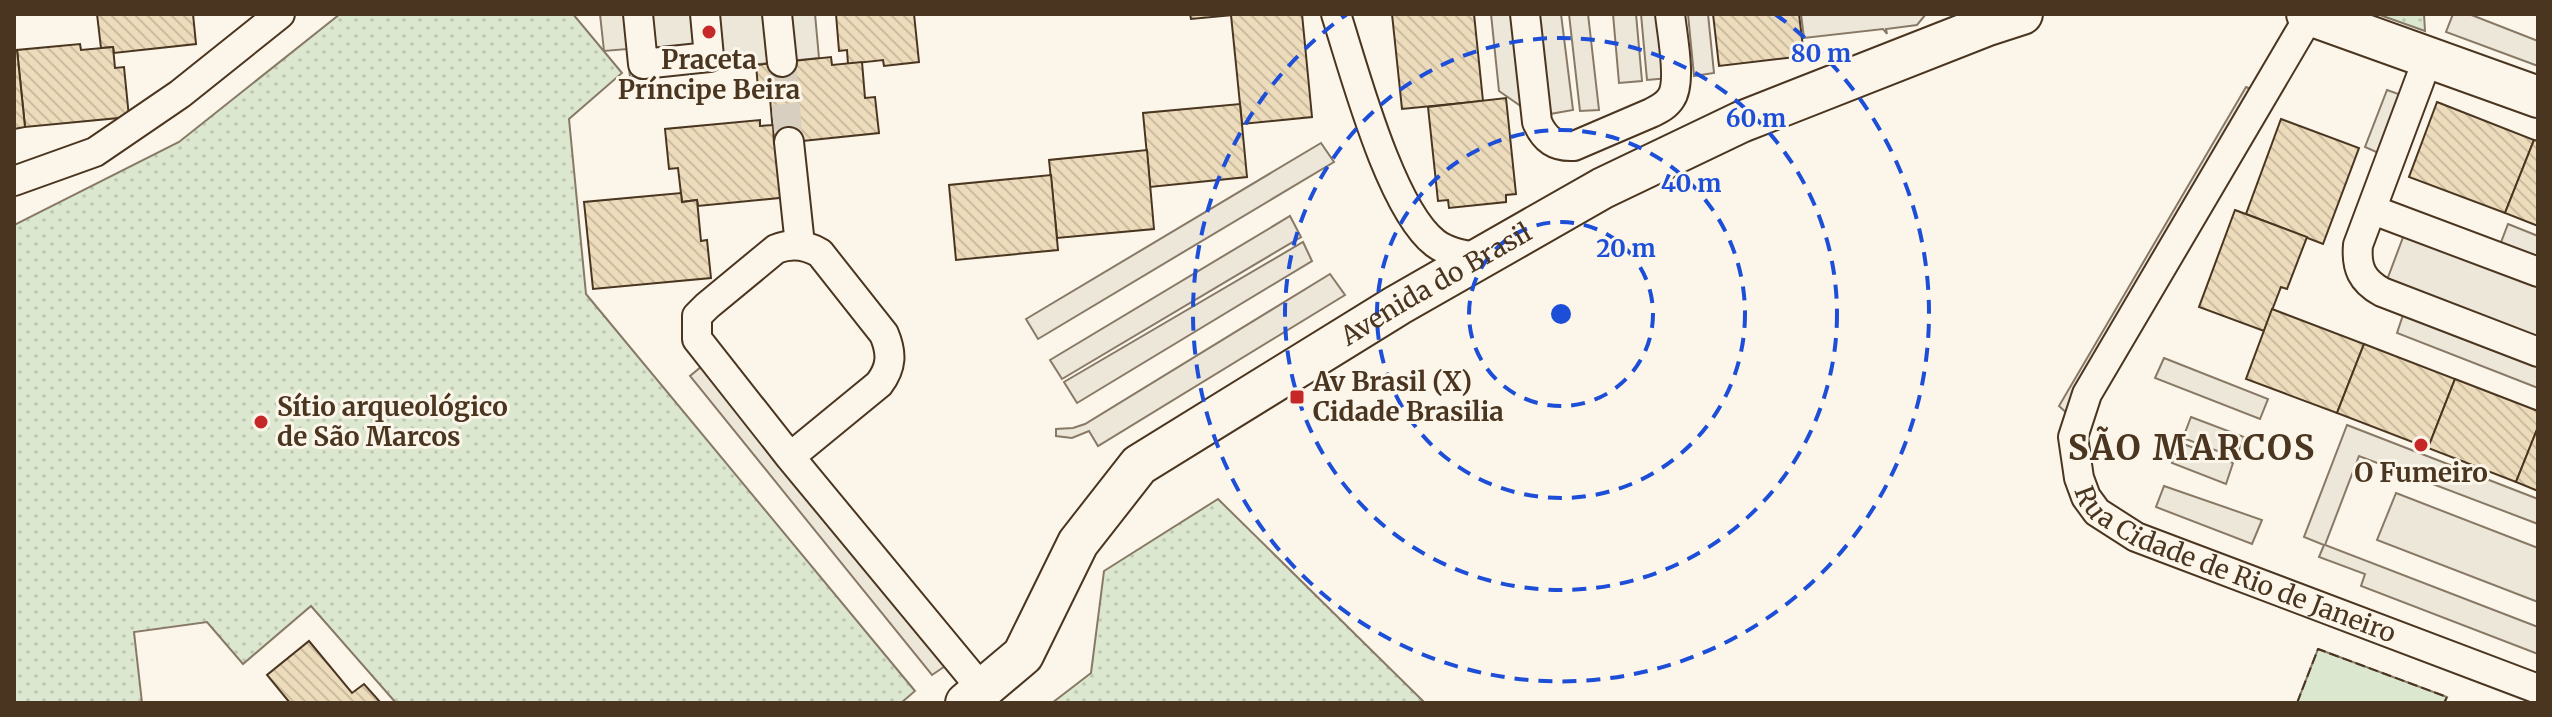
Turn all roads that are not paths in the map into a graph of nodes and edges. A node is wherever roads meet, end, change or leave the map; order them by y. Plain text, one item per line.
1 (280, 14) edge
2 (638, 14) edge
3 (705, 14) edge
4 (777, 14) edge
5 (1336, 14) edge
6 (1525, 14) edge
7 (1670, 14) edge
8 (2309, 15) edge
9 (2000, 18) edge
10 (2428, 58) junction
11 (782, 62) tunnel mouth
12 (2538, 97) edge
13 (789, 142) tunnel mouth
14 (14, 181) edge
15 (2373, 210) junction
16 (800, 245) junction
17 (1481, 258) junction
18 (2538, 272) edge
19 (2538, 352) edge
20 (790, 457) junction
21 (2538, 689) edge
22 (974, 696) edge

1 - 14 street
2 - 3 street
4 - 11 street
5 - 17 street
6 - 7 street
8 - 10 street
8 - 21 street, Rua Cidade de Rio de Janeiro
9 - 17 street, Avenida do Brasil
10 - 12 street
10 - 15 street
13 - 16 street
15 - 18 street
15 - 19 street
16 - 20 street
16 - 20 street
17 - 22 street, Avenida do Brasil
20 - 22 street

